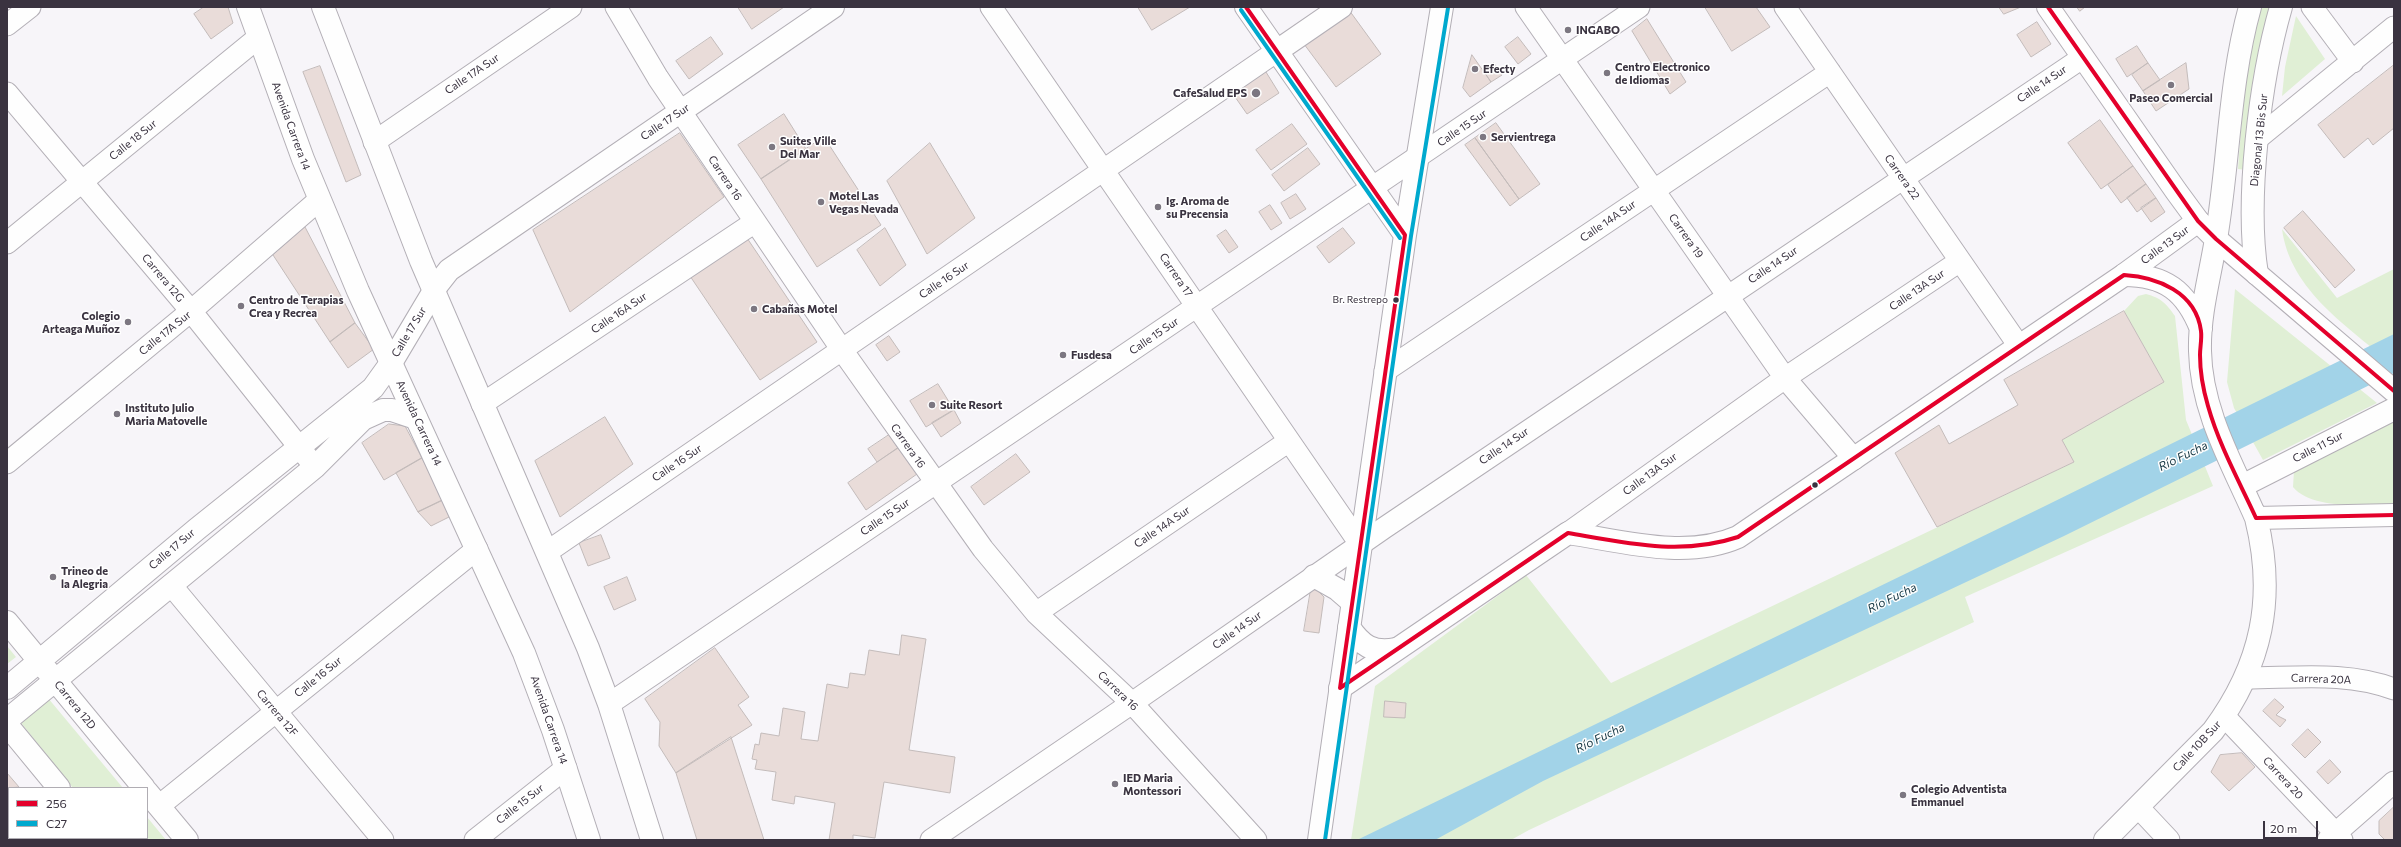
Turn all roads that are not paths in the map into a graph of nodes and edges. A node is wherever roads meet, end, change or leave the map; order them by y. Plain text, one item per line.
1 (30, 7) edge
2 (248, 7) edge
3 (323, 7) edge
4 (571, 7) edge
5 (616, 7) edge
6 (833, 7) edge
7 (992, 7) edge
8 (1246, 7) edge
9 (1341, 7) edge
10 (1442, 7) edge
11 (1526, 7) edge
12 (1639, 7) edge
13 (1785, 7) edge
14 (2048, 7) edge
15 (2250, 7) edge
16 (2281, 7) edge
17 (2312, 7) edge
18 (7, 25) edge
19 (2394, 27) edge
20 (259, 37) junction
21 (1277, 51) junction
22 (2082, 58) junction
23 (1561, 60) junction
24 (2353, 62) junction
25 (1830, 72) junction
26 (7, 93) edge
27 (680, 111) junction
28 (2258, 138) junction
29 (374, 142) junction
30 (1416, 159) junction
31 (1104, 170) junction
32 (1903, 178) junction
33 (82, 182) junction
34 (1373, 189) junction
35 (1654, 191) junction
36 (319, 200) junction
37 (2198, 221) junction
38 (755, 222) junction
39 (1405, 235) junction
40 (2216, 239) junction
41 (7, 243) edge
42 (1960, 261) junction
43 (2257, 274) junction
44 (2124, 275) junction
45 (433, 292) junction
46 (1728, 296) junction
47 (1198, 307) junction
48 (191, 311) junction
49 (2201, 329) junction
50 (2019, 346) junction
51 (842, 350) junction
52 (391, 362) junction
53 (1385, 371) junction
54 (1785, 378) junction
55 (2393, 396) edge
56 (482, 404) junction
57 (416, 418) junction
58 (1289, 441) junction
59 (299, 447) junction
60 (1854, 459) junction
61 (7, 463) edge
62 (315, 467) junction
63 (935, 484) junction
64 (2242, 486) junction
65 (2394, 515) edge
66 (2256, 518) junction
67 (1568, 533) junction
68 (1360, 544) junction
69 (477, 549) junction
70 (546, 552) junction
71 (1314, 576) junction
72 (171, 585) junction
73 (1352, 602) junction
74 (1036, 613) junction
75 (7, 622) edge
76 (1349, 627) junction
77 (1396, 649) junction
78 (39, 661) junction
79 (2246, 678) junction
80 (55, 680) junction
81 (7, 688) edge
82 (1340, 688) junction
83 (2394, 689) edge
84 (1132, 703) junction
85 (608, 704) junction
86 (276, 712) junction
87 (2224, 716) junction
88 (7, 720) edge
89 (7, 725) edge
90 (566, 768) junction
91 (2394, 782) edge
92 (54, 786) edge
93 (143, 787) edge
94 (153, 799) edge
95 (2138, 807) junction
96 (2335, 838) edge
97 (187, 840) edge
98 (383, 840) edge
99 (475, 840) edge
100 (588, 840) edge
101 (652, 840) edge
102 (931, 840) edge
103 (1256, 840) edge
104 (1319, 840) edge
105 (2105, 840) edge
106 (2169, 840) edge

1 - 18 street
2 - 20 main road, Avenida Carrera 14
3 - 29 main road
4 - 29 street, Calle 17A Sur
5 - 27 street, Carrera 16
6 - 27 main road, Calle 17 Sur
7 - 31 street, Carrera 17
8 - 21 main road
9 - 21 main road, Calle 16 Sur
10 - 30 main road
11 - 23 street, Carrera 19
12 - 23 street, Calle 15 Sur
13 - 25 street, Carrera 22
14 - 22 main road
15 - 40 main road
16 - 28 main road, Diagonal 13 Bis Sur
17 - 24 street
19 - 24 street
20 - 33 street, Calle 18 Sur
20 - 36 main road, Avenida Carrera 14
21 - 31 street, Calle 16 Sur
21 - 34 main road
22 - 32 street, Calle 14 Sur
22 - 37 main road
23 - 30 street, Calle 15 Sur
23 - 35 street, Carrera 19
24 - 28 street
25 - 32 street, Carrera 22
25 - 35 street, Calle 14A Sur
26 - 33 street, Carrera 12G
27 - 38 street, Carrera 16
27 - 45 main road, Calle 17 Sur
28 - 43 main road, Diagonal 13 Bis Sur
29 - 45 main road
30 - 34 street, Calle 15 Sur
30 - 39 main road
31 - 47 street, Carrera 17
31 - 51 street, Calle 16 Sur
32 - 42 street, Carrera 22
32 - 46 street, Calle 14 Sur
33 - 41 street, Calle 18 Sur
33 - 48 street, Carrera 12G
34 - 39 main road
34 - 47 street, Calle 15 Sur
35 - 46 street, Carrera 19
35 - 53 street, Calle 14A Sur
36 - 48 street, Calle 17A Sur
36 - 52 main road, Avenida Carrera 14
37 - 40 main road
37 - 44 main road, Calle 13 Sur
38 - 51 street, Carrera 16
38 - 56 street, Calle 16A Sur
39 - 53 main road
40 - 43 main road
40 - 49 main road, Calle 10B Sur
42 - 50 street, Carrera 22
42 - 54 street, Calle 13A Sur
43 - 55 main road
44 - 49 main road
44 - 50 main road, Calle 13 Sur
45 - 52 main road, Calle 17 Sur
45 - 56 main road
46 - 54 street, Carrera 19
46 - 68 street, Calle 14 Sur
47 - 58 street, Carrera 17
47 - 63 street, Calle 15 Sur
48 - 59 street, Carrera 12G
48 - 61 street, Calle 17A Sur
49 - 64 main road, Calle 10B Sur
50 - 60 main road, Calle 13 Sur
51 - 63 street, Carrera 16
51 - 70 street, Calle 16 Sur
52 - 57 main road, Avenida Carrera 14
52 - 59 main road, Calle 17 Sur
53 - 68 main road
54 - 60 street, Carrera 19
54 - 67 street, Calle 13A Sur
55 - 64 main road, Calle 11 Sur
56 - 70 main road
57 - 62 main road
57 - 69 main road, Avenida Carrera 14
58 - 68 street, Carrera 17
58 - 74 street, Calle 14A Sur
59 - 62 street, Carrera 12G
59 - 78 main road, Calle 17 Sur
60 - 67 main road, Calle 13 Sur
62 - 72 main road
63 - 74 street, Carrera 16
63 - 85 street, Calle 15 Sur
64 - 66 main road, Calle 10B Sur
65 - 66 main road
66 - 79 main road, Calle 10B Sur
67 - 77 main road, Calle 13A Sur
68 - 71 street, Calle 14 Sur
68 - 73 main road
69 - 86 street, Calle 16 Sur
69 - 90 main road, Avenida Carrera 14
70 - 85 main road
71 - 73 main road
71 - 84 street, Calle 14 Sur
72 - 80 main road
72 - 86 street, Carrera 12F
73 - 76 main road
74 - 84 street, Carrera 16
75 - 78 main road, Carrera 12D
76 - 77 main road
76 - 82 main road
77 - 82 main road, Calle 13A Sur
78 - 80 main road, Carrera 12D
78 - 81 main road, Calle 17 Sur
79 - 83 street, Carrera 20A
79 - 87 main road, Calle 10B Sur
80 - 88 main road
80 - 93 main road, Carrera 12D
82 - 104 main road
84 - 102 street, Calle 14 Sur
84 - 103 street, Carrera 16
85 - 101 main road
86 - 94 street, Calle 16 Sur
86 - 98 street, Carrera 12F
87 - 95 main road, Calle 10B Sur
87 - 96 street, Carrera 20
89 - 92 main road
90 - 99 street, Calle 15 Sur
90 - 100 main road, Avenida Carrera 14
91 - 96 street
94 - 97 main road
95 - 105 main road, Calle 10B Sur
95 - 106 street

